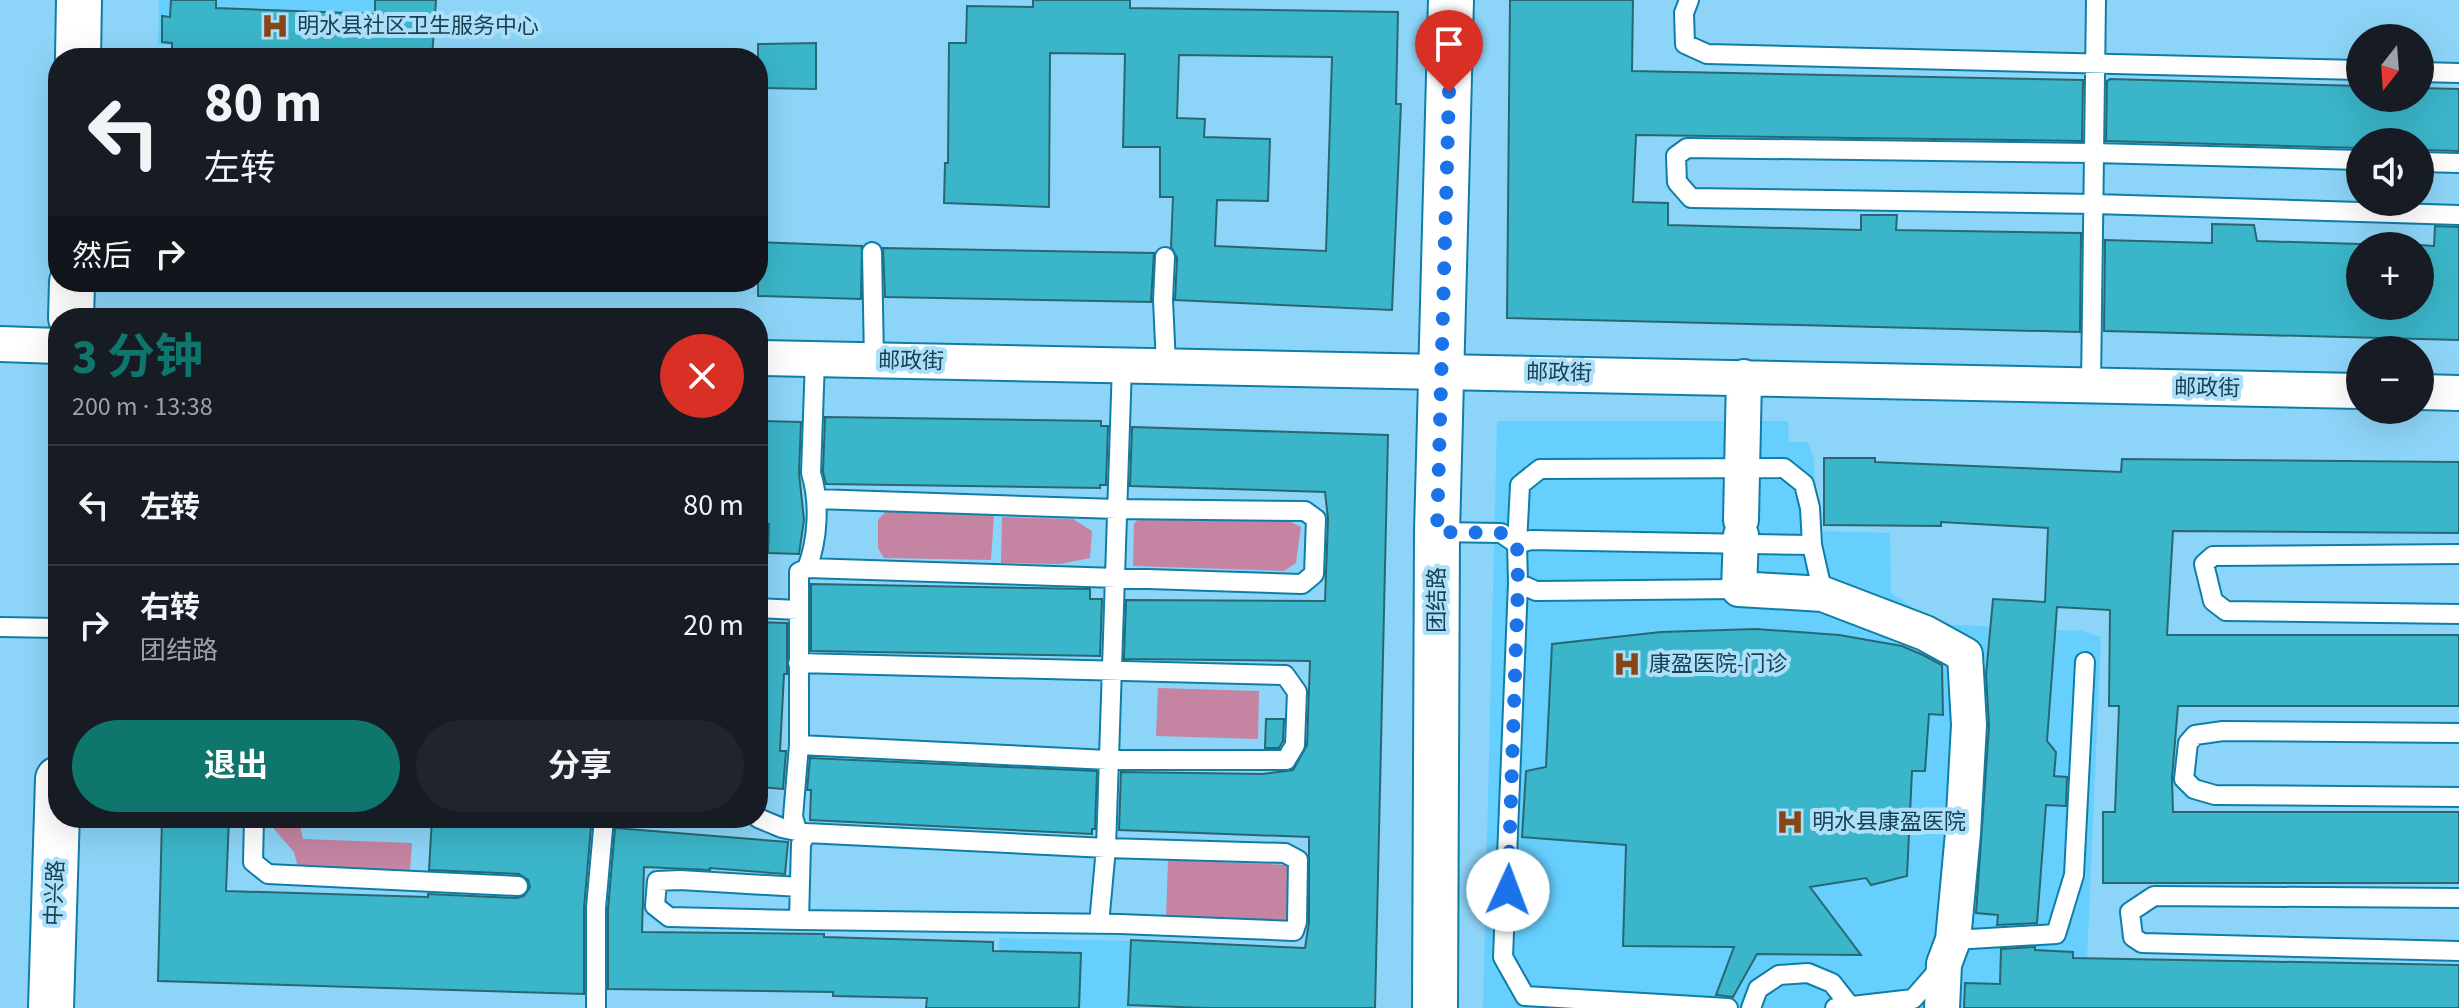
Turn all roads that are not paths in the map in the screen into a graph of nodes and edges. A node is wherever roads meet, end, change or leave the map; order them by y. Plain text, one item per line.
1 (79, 0) edge
2 (1451, 0) edge
3 (1689, 0) edge
4 (2096, 0) edge
5 (78, 48) edge
6 (2095, 64) junction
7 (2346, 70) edge
8 (2434, 72) edge
9 (2459, 73) edge
10 (2094, 153) junction
11 (2346, 160) edge
12 (2434, 162) edge
13 (2459, 163) edge
14 (2094, 204) junction
15 (2459, 215) edge
16 (872, 252) dead end
17 (1165, 257) dead end
18 (0, 344) edge
19 (48, 346) edge
20 (768, 358) edge
21 (815, 359) junction
22 (874, 360) junction
23 (1122, 365) junction
24 (1166, 365) junction
25 (1442, 370) junction
26 (1744, 377) junction
27 (2091, 385) junction
28 (2346, 391) edge
29 (2434, 392) edge
30 (2459, 393) edge
31 (1742, 467) junction
32 (816, 499) junction
33 (1117, 509) junction
34 (1437, 532) junction
35 (1741, 533) junction
36 (1517, 544) junction
37 (1812, 545) junction
38 (2459, 554) edge
39 (807, 568) junction
40 (1114, 580) junction
41 (1518, 583) junction
42 (1739, 589) junction
43 (1823, 594) junction
44 (768, 608) edge
45 (798, 610) junction
46 (2459, 614) edge
47 (0, 627) edge
48 (48, 628) edge
49 (2085, 662) dead end
50 (798, 663) junction
51 (1111, 671) junction
52 (2459, 733) edge
53 (799, 745) junction
54 (1108, 760) junction
55 (2459, 797) edge
56 (768, 822) edge
57 (57, 828) edge
58 (254, 828) edge
59 (603, 828) edge
60 (801, 831) junction
61 (1106, 848) junction
62 (518, 886) dead end
63 (800, 887) junction
64 (2459, 898) edge
65 (799, 920) junction
66 (1099, 924) junction
67 (2459, 951) edge
68 (1948, 952) junction
69 (1843, 1007) edge
70 (51, 1008) edge
71 (596, 1008) edge
72 (1435, 1008) edge
73 (1728, 1008) edge
74 (1751, 1008) edge
75 (1942, 1008) edge

1 - 5 street
2 - 25 street, 团结路
3 - 6 lane
4 - 6 lane
6 - 7 lane
6 - 10 lane
8 - 9 lane
10 - 11 lane
10 - 14 lane
10 - 14 lane
12 - 13 lane
14 - 15 lane
14 - 27 lane
16 - 22 lane
17 - 24 lane
18 - 19 street
20 - 21 street, 邮政街
21 - 22 street, 邮政街
21 - 32 lane
22 - 23 street, 邮政街
23 - 24 street, 邮政街
23 - 33 lane
24 - 25 street, 邮政街
25 - 26 street, 邮政街
25 - 34 street, 团结路
26 - 27 street, 邮政街
26 - 31 street
27 - 28 street, 邮政街
29 - 30 street
31 - 35 street
31 - 36 lane
31 - 37 lane
32 - 33 lane
32 - 39 lane
33 - 40 lane
33 - 40 lane
34 - 36 lane
34 - 72 street, 团结路
35 - 36 lane
35 - 37 lane
35 - 42 street
36 - 41 lane
37 - 43 lane
38 - 46 lane
39 - 40 lane
39 - 45 lane
40 - 51 lane
41 - 42 lane
41 - 73 lane
42 - 43 street
43 - 68 street
44 - 45 lane
45 - 50 lane
47 - 48 lane
49 - 68 lane
50 - 51 lane
50 - 53 lane
51 - 54 lane
51 - 54 lane
52 - 55 lane
53 - 54 lane
53 - 60 lane
54 - 61 lane
56 - 60 lane
57 - 70 street, 中兴路
58 - 62 lane
59 - 71 lane
60 - 61 lane
60 - 63 lane
61 - 66 lane
61 - 66 lane
63 - 65 lane
63 - 65 lane
64 - 67 lane
65 - 66 lane
68 - 69 lane
68 - 75 street
69 - 74 lane

